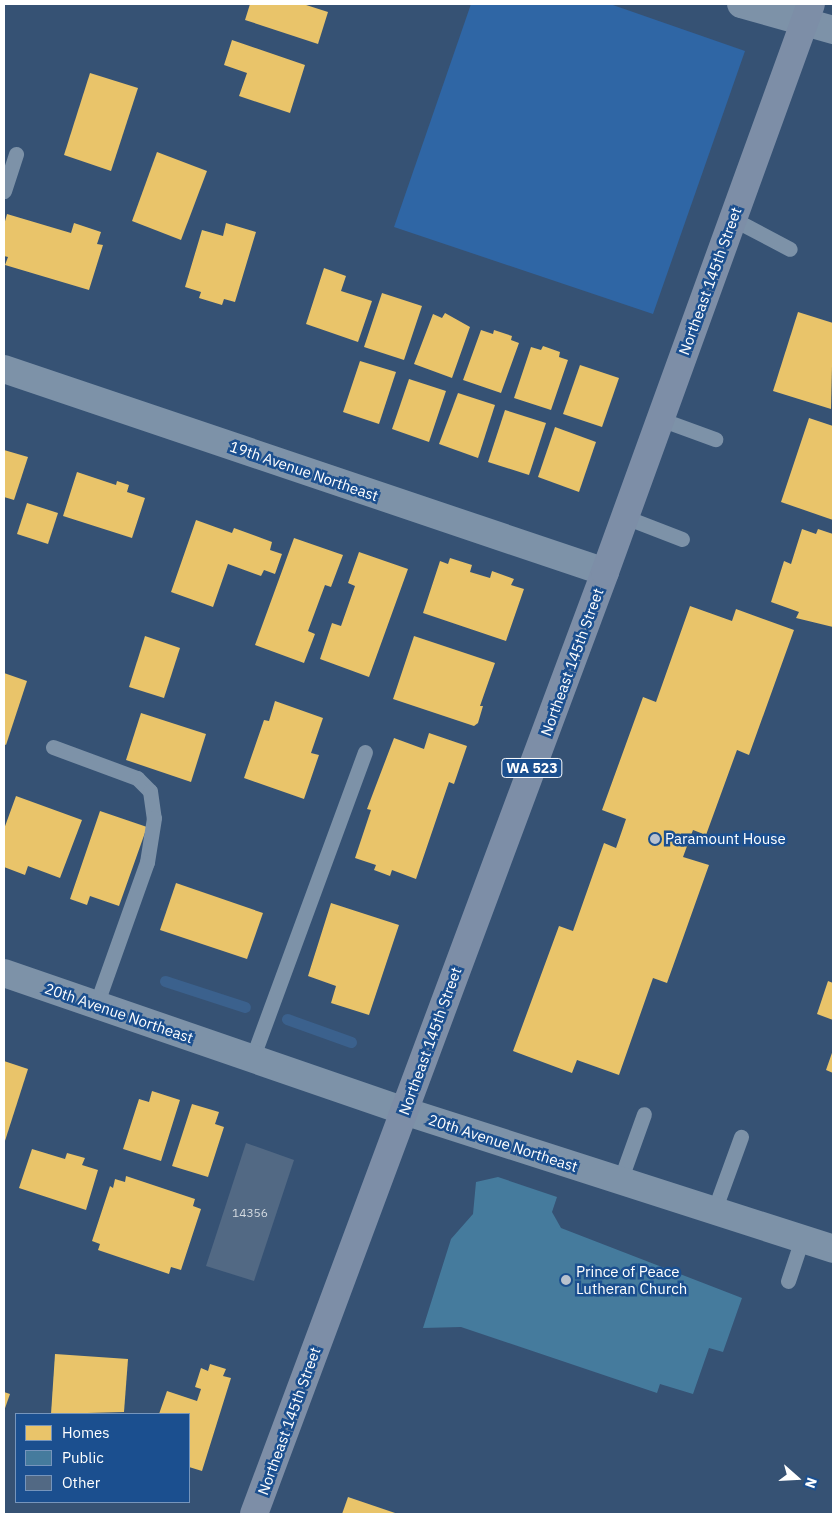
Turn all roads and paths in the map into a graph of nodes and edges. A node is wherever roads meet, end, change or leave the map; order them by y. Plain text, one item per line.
1 (741, 4) edge
2 (808, 12) edge
3 (833, 30) edge
4 (16, 154) dead end
5 (4, 191) edge
6 (733, 220) junction
7 (790, 249) dead end
8 (4, 369) edge
9 (660, 419) junction
10 (715, 439) dead end
11 (625, 517) junction
12 (682, 539) dead end
13 (605, 572) junction
14 (53, 748) dead end
15 (364, 752) dead end
16 (4, 973) edge
17 (96, 1005) junction
18 (252, 1059) junction
19 (404, 1111) junction
20 (644, 1114) dead end
21 (741, 1137) dead end
22 (620, 1181) junction
23 (714, 1211) junction
24 (802, 1239) junction
25 (833, 1249) edge
26 (788, 1281) dead end
27 (254, 1514) edge

1 - 2 street
2 - 3 street
2 - 6 main road, Northeast 145th Street / WA 523
4 - 5 lane
6 - 7 lane
6 - 9 main road, Northeast 145th Street / WA 523
8 - 13 street, 19th Avenue Northeast
9 - 10 lane
9 - 11 main road, Northeast 145th Street / WA 523
11 - 12 lane
11 - 13 main road, Northeast 145th Street / WA 523
13 - 19 main road, Northeast 145th Street / WA 523
14 - 17 lane
15 - 18 lane
16 - 17 street, 20th Avenue Northeast
17 - 18 street, 20th Avenue Northeast
18 - 19 street, 20th Avenue Northeast
19 - 22 street, 20th Avenue Northeast
19 - 27 main road, Northeast 145th Street / WA 523
20 - 22 lane
21 - 23 lane
22 - 23 street, 20th Avenue Northeast
23 - 24 street, 20th Avenue Northeast
24 - 25 street, 20th Avenue Northeast
24 - 26 lane

